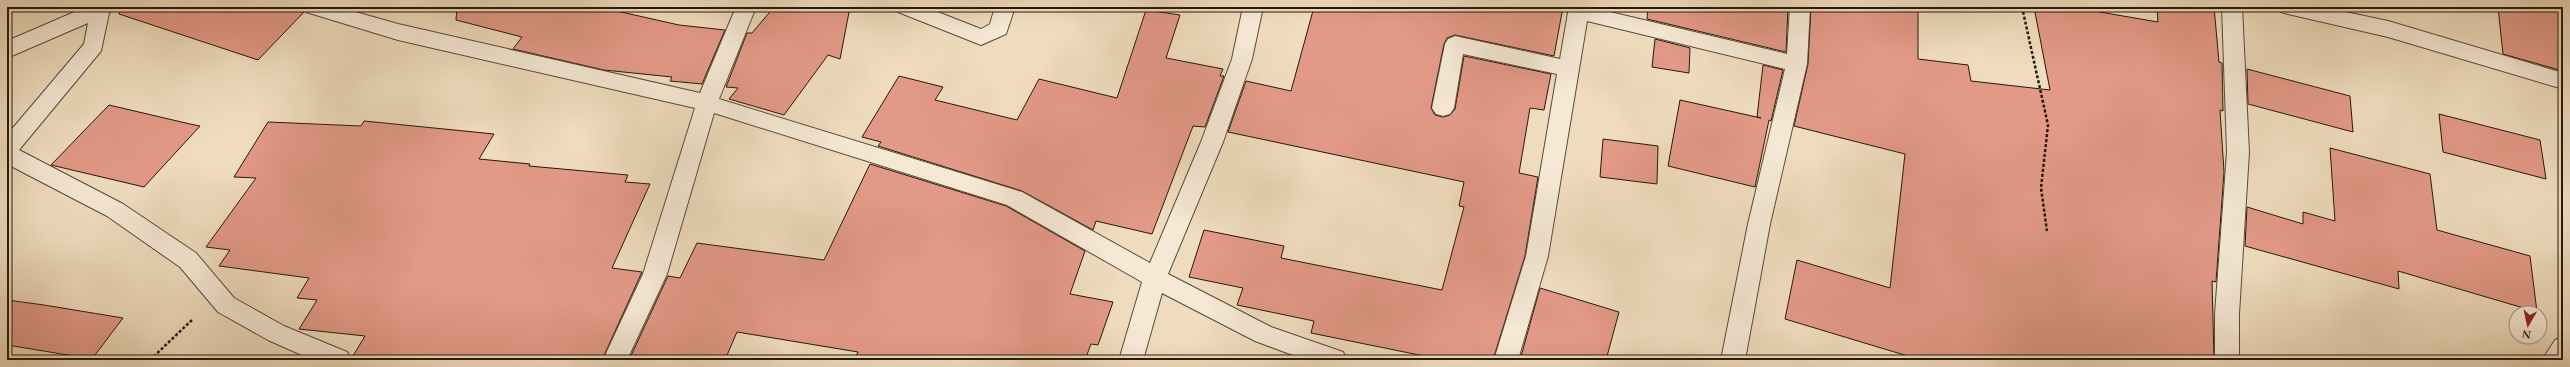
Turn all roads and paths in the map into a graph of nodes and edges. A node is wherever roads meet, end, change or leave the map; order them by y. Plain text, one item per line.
1 (313, 7) edge
2 (746, 7) edge
3 (905, 7) edge
4 (1005, 7) edge
5 (1253, 7) edge
6 (1800, 7) edge
7 (2022, 7) edge
8 (2232, 7) edge
9 (2288, 7) edge
10 (103, 8) edge
11 (1579, 9) edge
12 (7, 50) edge
13 (1797, 64) junction
14 (1570, 69) junction
15 (2563, 81) edge
16 (707, 103) junction
17 (1443, 108) dead end
18 (7, 150) edge
19 (7, 154) edge
20 (2047, 231) dead end
21 (1155, 278) junction
22 (218, 295) junction
23 (2563, 347) edge
24 (150, 360) edge
25 (339, 360) edge
26 (615, 360) edge
27 (1132, 360) edge
28 (1335, 360) edge
29 (1506, 360) edge
30 (1733, 360) edge
31 (2227, 360) edge
32 (2554, 360) edge

1 - 16 street
2 - 16 street
3 - 4 street
5 - 21 street
6 - 13 street
7 - 20 path
8 - 31 street
9 - 15 street
10 - 12 street
10 - 18 street
11 - 13 street
11 - 14 street
13 - 30 street
14 - 17 street
14 - 29 street
16 - 21 street
16 - 26 street
19 - 22 street
21 - 27 street
21 - 28 street
22 - 24 path
22 - 25 street
23 - 32 street

